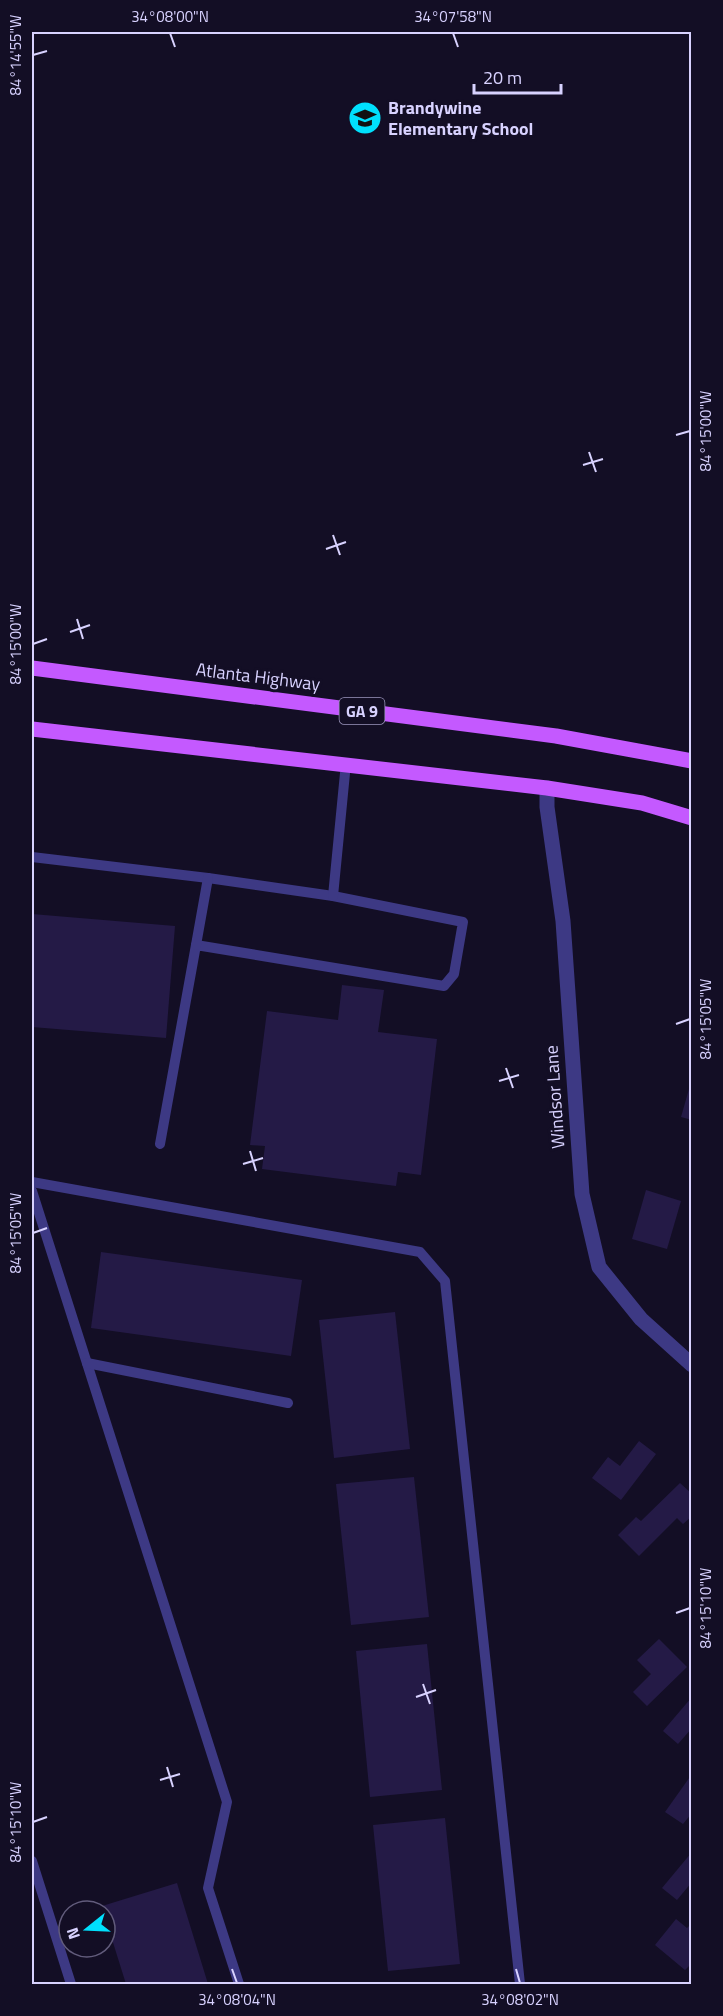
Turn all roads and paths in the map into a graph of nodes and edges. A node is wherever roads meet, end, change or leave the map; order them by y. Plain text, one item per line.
1 (32, 668) edge
2 (32, 729) edge
3 (692, 761) edge
4 (346, 764) junction
5 (547, 788) junction
6 (692, 818) edge
7 (32, 856) edge
8 (208, 878) junction
9 (333, 896) junction
10 (196, 945) junction
11 (160, 1144) dead end
12 (32, 1182) edge
13 (32, 1191) edge
14 (87, 1363) junction
15 (692, 1365) edge
16 (288, 1402) dead end
17 (32, 1861) edge
18 (71, 1984) edge
19 (239, 1984) edge
20 (520, 1984) edge

1 - 3 main road, Atlanta Highway / GA 9
2 - 4 main road
4 - 5 main road
4 - 9 lane
5 - 6 main road
5 - 15 street, Windsor Lane
7 - 8 lane
8 - 9 lane
8 - 10 lane
9 - 10 lane
10 - 11 lane
12 - 20 lane
13 - 14 lane
14 - 16 lane
14 - 19 lane
17 - 18 lane

